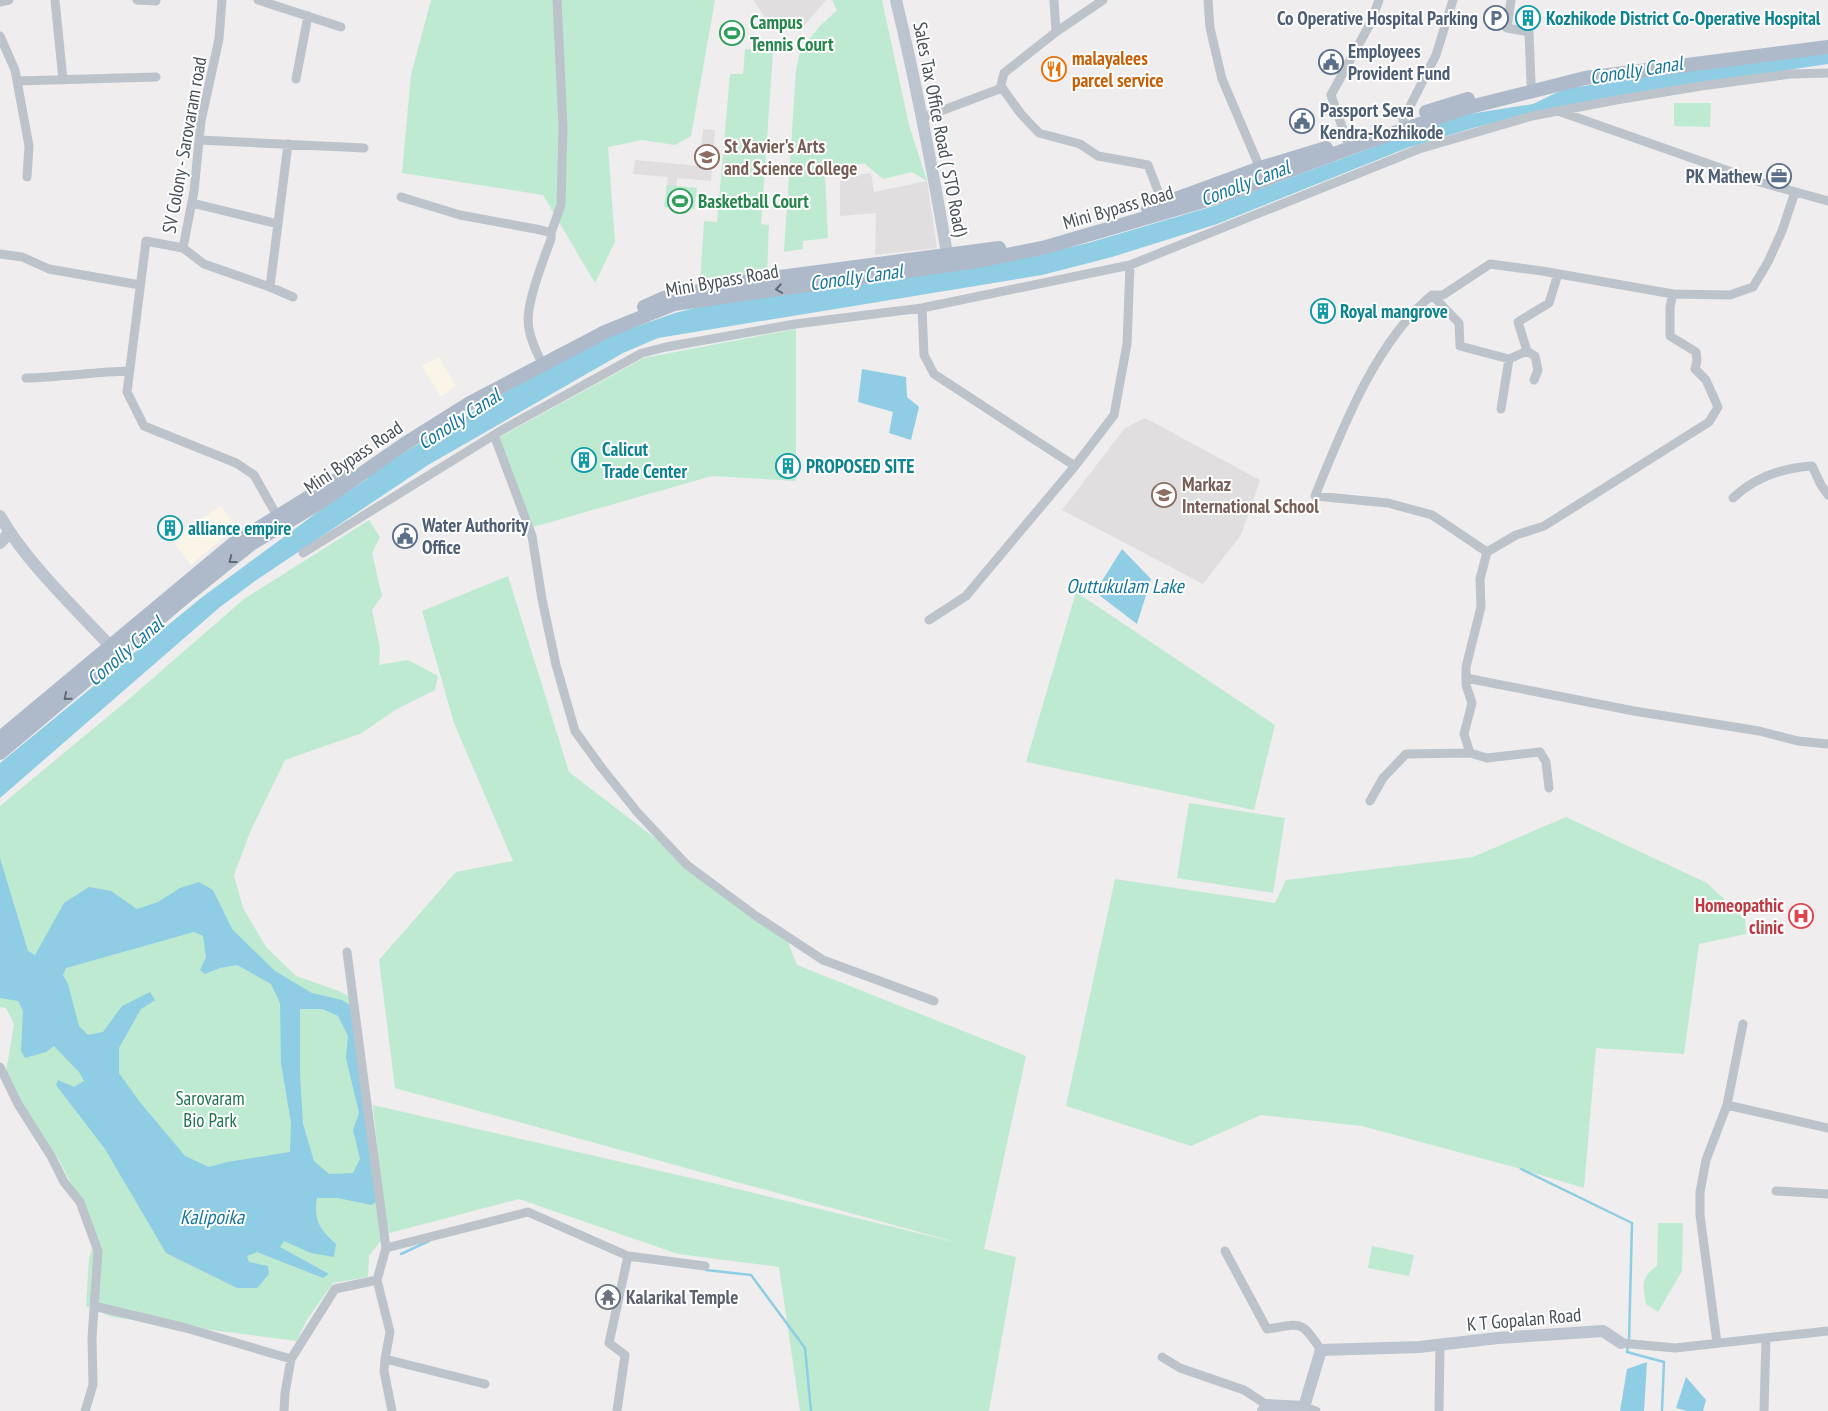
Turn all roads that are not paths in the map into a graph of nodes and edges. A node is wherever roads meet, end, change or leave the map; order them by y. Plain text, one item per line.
1 (9, 0) edge
2 (55, 0) edge
3 (136, 0) edge
4 (222, 0) edge
5 (258, 0) edge
6 (557, 0) edge
7 (896, 0) edge
8 (1054, 0) edge
9 (1103, 0) edge
10 (1208, 0) edge
11 (1379, 0) edge
12 (1453, 0) edge
13 (1511, 0) edge
14 (156, 1) edge
15 (0, 2) edge
16 (308, 16) junction
17 (340, 26) dead end
18 (1056, 32) junction
19 (0, 36) edge
20 (1828, 38) edge
21 (1828, 47) edge
22 (1828, 73) edge
23 (156, 77) dead end
24 (296, 79) dead end
25 (63, 80) junction
26 (17, 81) junction
27 (1531, 83) junction
28 (1002, 88) junction
29 (1557, 111) junction
30 (922, 118) junction
31 (1403, 120) junction
32 (199, 140) junction
33 (1347, 141) junction
34 (288, 144) junction
35 (364, 148) dead end
36 (1260, 168) junction
37 (28, 176) dead end
38 (1795, 192) junction
39 (401, 197) dead end
40 (1828, 201) edge
41 (192, 203) junction
42 (1163, 204) junction
43 (278, 224) junction
44 (551, 233) junction
45 (183, 248) junction
46 (0, 254) edge
47 (948, 260) junction
48 (1130, 265) junction
49 (1558, 274) junction
50 (140, 285) junction
51 (270, 287) junction
52 (1672, 294) junction
53 (1432, 295) junction
54 (292, 297) dead end
55 (922, 308) junction
56 (1527, 351) junction
57 (539, 356) junction
58 (1509, 359) junction
59 (129, 371) junction
60 (26, 378) dead end
61 (1534, 380) dead end
62 (1501, 409) dead end
63 (494, 435) junction
64 (1075, 466) junction
65 (1828, 495) edge
66 (1733, 498) dead end
67 (0, 516) edge
68 (280, 521) junction
69 (9, 533) junction
70 (0, 544) edge
71 (1487, 552) junction
72 (303, 553) dead end
73 (929, 620) dead end
74 (113, 651) junction
75 (1466, 678) junction
76 (0, 738) edge
77 (1828, 744) edge
78 (0, 753) edge
79 (1470, 753) junction
80 (1549, 788) dead end
81 (1370, 801) dead end
82 (347, 952) dead end
83 (934, 1001) dead end
84 (1743, 1024) dead end
85 (0, 1067) edge
86 (1727, 1105) junction
87 (1828, 1128) edge
88 (1776, 1191) dead end
89 (1828, 1194) edge
90 (386, 1248) junction
91 (1225, 1251) dead end
92 (628, 1256) junction
93 (706, 1266) dead end
94 (377, 1280) junction
95 (94, 1306) junction
96 (1828, 1331) edge
97 (1766, 1338) junction
98 (1621, 1343) joint
99 (1717, 1343) junction
100 (1440, 1345) junction
101 (1321, 1350) junction
102 (1162, 1357) dead end
103 (291, 1359) junction
104 (384, 1359) junction
105 (485, 1384) dead end
106 (1265, 1408) edge
107 (1310, 1409) edge
108 (84, 1411) edge
109 (284, 1411) edge
110 (392, 1411) edge
111 (617, 1411) edge
112 (1439, 1411) edge
113 (1764, 1411) edge

1 - 15 street
2 - 25 street
3 - 14 street
4 - 32 street, SV Colony - Sarovaram road
5 - 16 street
6 - 44 street
7 - 30 street, Sales Tax Office Road ( STO Road)
8 - 18 street
9 - 18 street
10 - 36 street
11 - 33 street
12 - 31 street
13 - 27 street
16 - 17 street
16 - 24 street
18 - 28 street
19 - 26 street
20 - 27 main road, Mini Bypass Road
21 - 47 main road, Mini Bypass Road
22 - 29 street
23 - 25 street
25 - 26 street
26 - 37 street
27 - 31 main road, Mini Bypass Road
28 - 30 street
28 - 42 street
29 - 38 street
29 - 48 street
30 - 47 street, Sales Tax Office Road ( STO Road)
31 - 33 main road, Mini Bypass Road
32 - 34 street
32 - 41 street, SV Colony - Sarovaram road
33 - 36 main road, Mini Bypass Road
34 - 35 street
34 - 43 street
36 - 42 main road, Mini Bypass Road
38 - 40 street
38 - 52 street
39 - 44 street
41 - 43 street
41 - 45 street, SV Colony - Sarovaram road
42 - 47 main road, Mini Bypass Road
43 - 51 street
44 - 57 street
45 - 50 street, SV Colony - Sarovaram road
45 - 51 street
46 - 50 street
47 - 57 main road, Mini Bypass Road
47 -> 68 main road, Mini Bypass Road
48 - 55 street
48 - 64 street
49 - 52 street
49 - 53 street
49 - 56 street
50 - 59 street, SV Colony - Sarovaram road
51 - 54 street
52 - 71 street
53 - 58 street
53 - 71 street
55 - 63 street
55 - 64 street
56 - 58 street
56 - 61 street
57 - 68 main road, Mini Bypass Road
58 - 62 street
59 - 60 street
59 - 68 street, SV Colony - Sarovaram road
63 - 72 street
63 - 83 street
64 - 73 street
65 - 66 street
67 - 69 street
68 - 74 main road, Mini Bypass Road
69 - 70 street
69 - 74 street
71 - 75 street
74 - 76 main road, Mini Bypass Road
74 -> 78 main road, Mini Bypass Road
75 - 77 street
75 - 79 street
79 - 80 street
79 - 81 street
82 - 90 street
84 - 86 street
85 - 95 street
86 - 87 street
86 - 99 street
88 - 89 street
90 - 92 street
90 - 94 street
91 - 101 street
92 - 93 street
92 - 111 street
94 - 103 street
94 - 104 street
95 - 103 street
95 - 108 street
96 - 97 street, K T Gopalan Road
97 - 99 street, K T Gopalan Road
97 - 113 street
98 - 99 street, K T Gopalan Road
98 - 100 street, K T Gopalan Road
100 - 101 street, K T Gopalan Road
100 - 112 street
101 - 107 street
102 - 106 street
103 - 109 street
104 - 105 street
104 - 110 street
106 - 107 street

